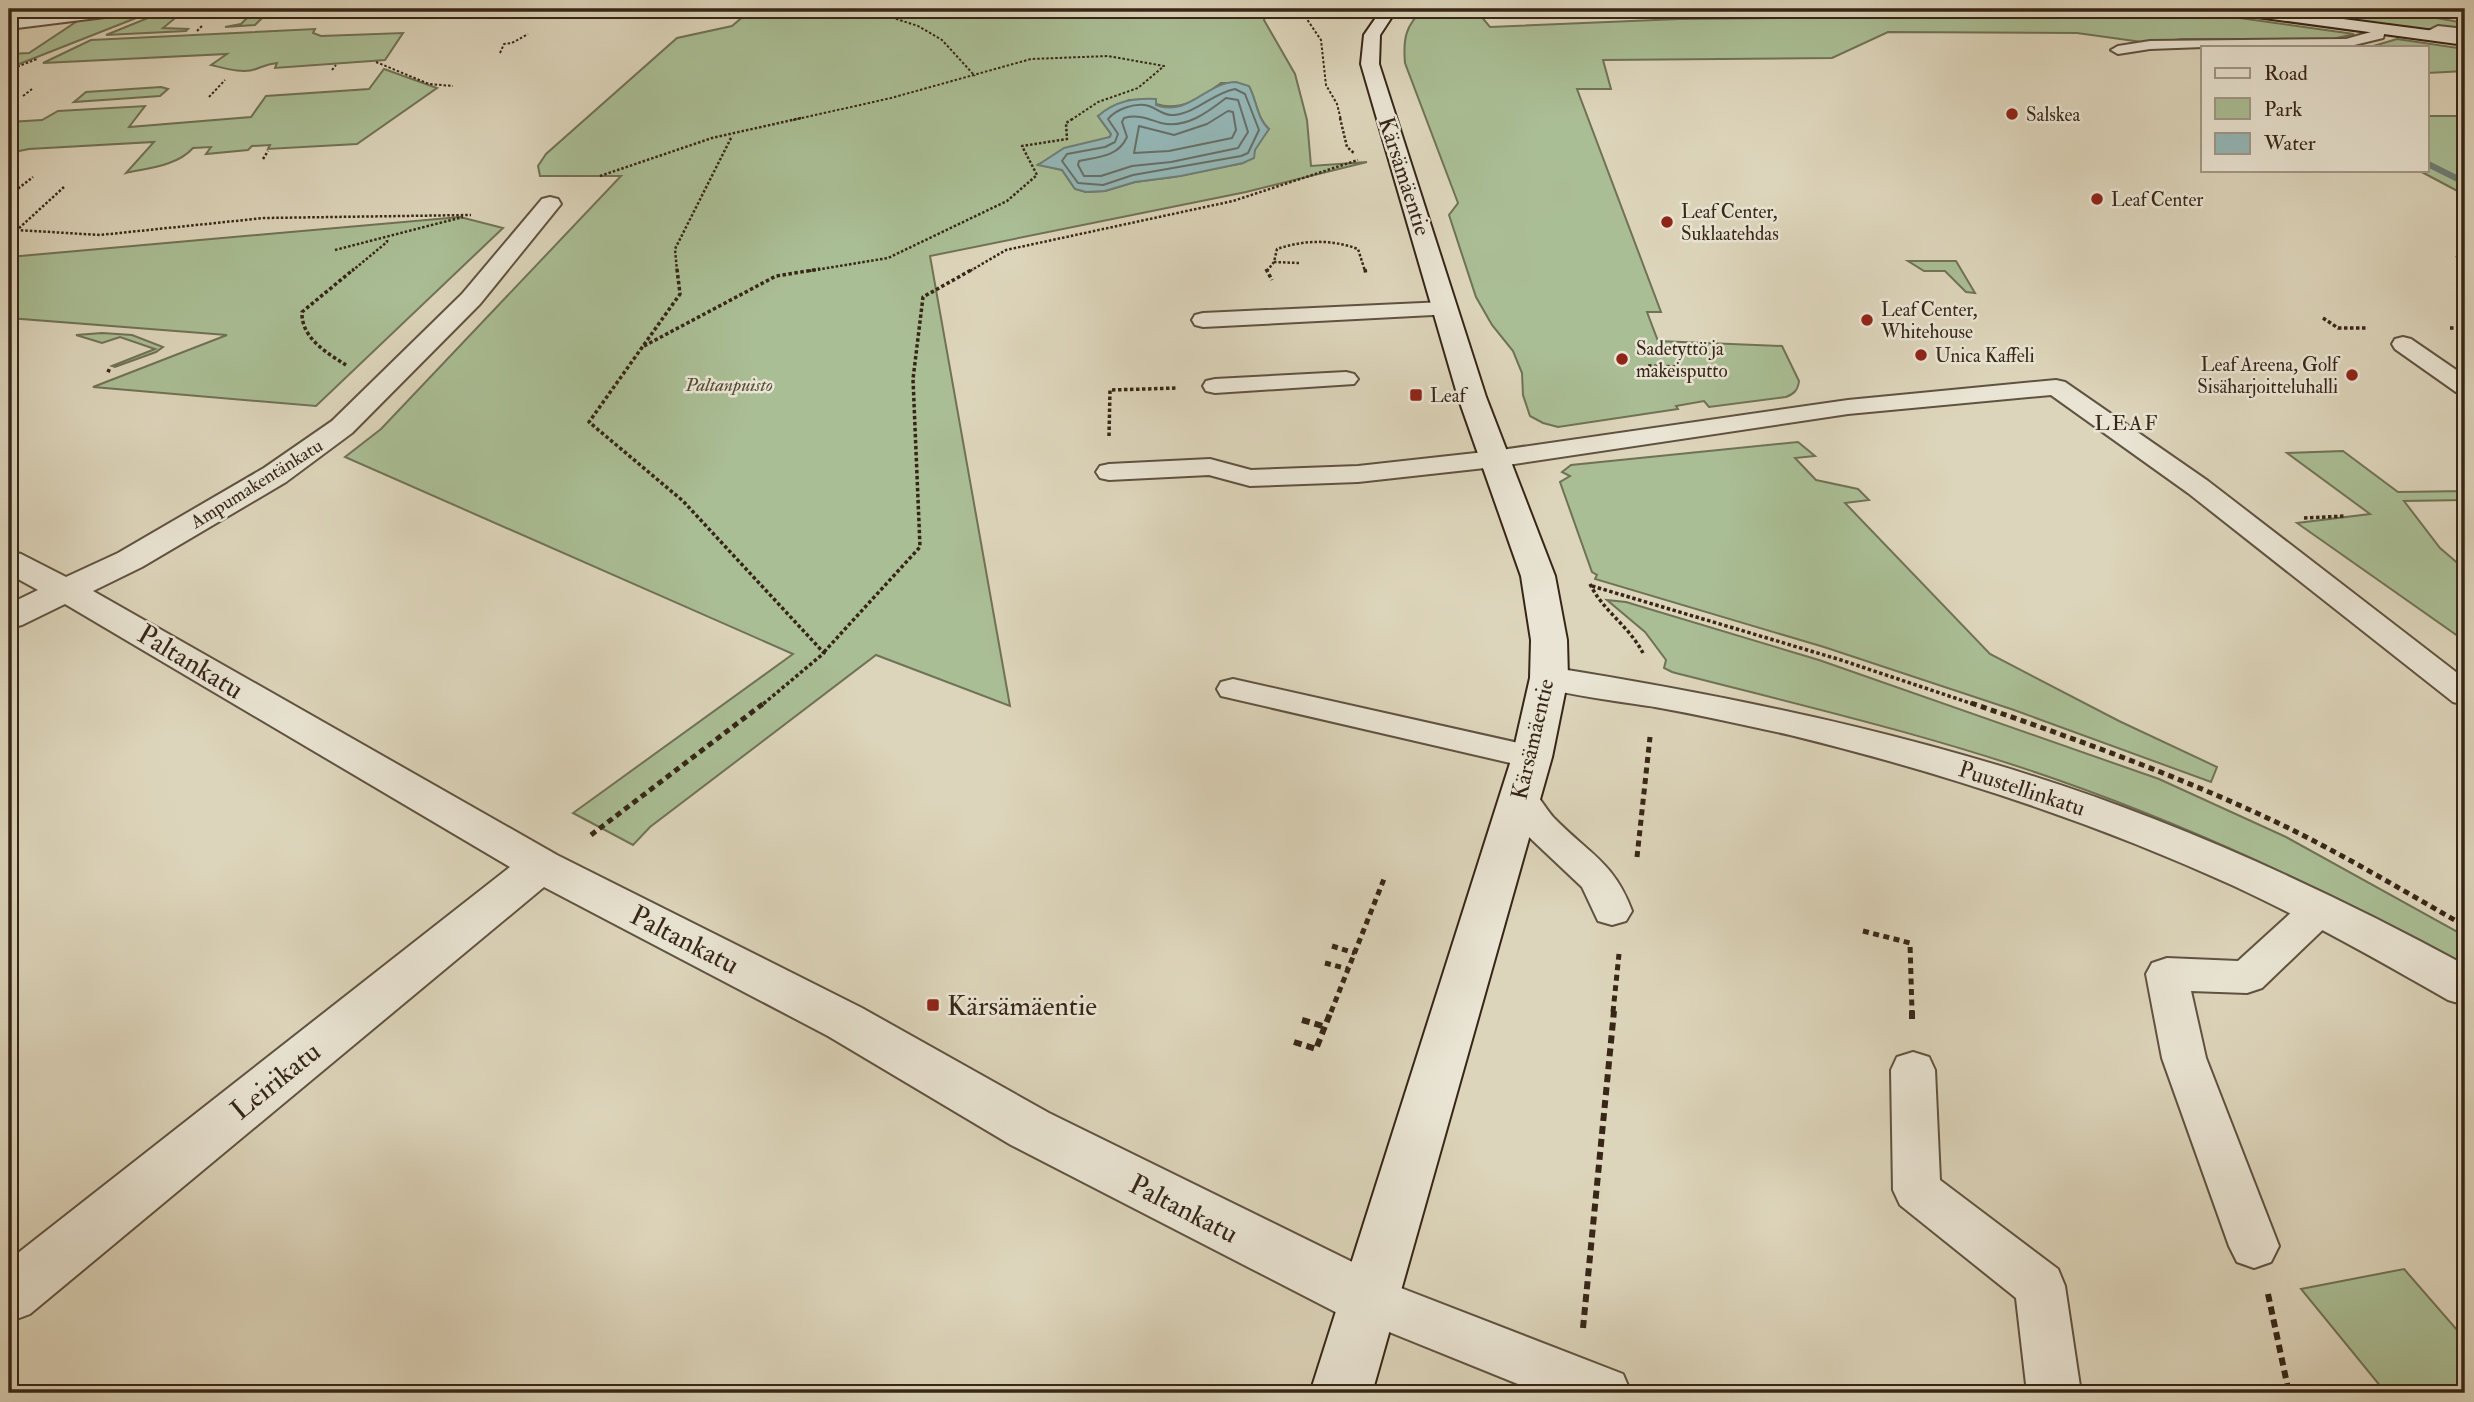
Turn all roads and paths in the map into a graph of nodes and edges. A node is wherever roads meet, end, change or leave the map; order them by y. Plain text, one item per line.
1 (128, 9) edge
2 (309, 9) edge
3 (378, 9) edge
4 (866, 9) edge
5 (1300, 9) edge
6 (1389, 9) edge
7 (1744, 9) edge
8 (2235, 9) edge
9 (310, 16) dead end
10 (374, 16) dead end
11 (1746, 16) dead end
12 (9, 24) edge
13 (202, 26) dead end
14 (2465, 27) edge
15 (2379, 28) junction
16 (197, 31) dead end
17 (2433, 33) junction
18 (2465, 33) edge
19 (528, 34) dead end
20 (2465, 40) edge
21 (2118, 50) dead end
22 (500, 53) dead end
23 (376, 62) dead end
24 (336, 65) dead end
25 (332, 70) dead end
26 (975, 76) junction
27 (225, 80) dead end
28 (453, 86) dead end
29 (33, 89) dead end
30 (23, 96) dead end
31 (209, 97) dead end
32 (732, 136) junction
33 (268, 151) dead end
34 (262, 159) dead end
35 (600, 176) dead end
36 (33, 177) dead end
37 (64, 187) dead end
38 (11, 194) dead end
39 (550, 204) dead end
40 (41, 217) dead end
41 (32, 218) junction
42 (387, 238) junction
43 (1329, 242) junction
44 (1329, 249) dead end
45 (335, 250) dead end
46 (2456, 256) dead end
47 (2465, 261) edge
48 (1274, 262) junction
49 (1299, 263) dead end
50 (1272, 286) dead end
51 (1368, 287) dead end
52 (1444, 309) junction
53 (2323, 318) dead end
54 (1203, 320) dead end
55 (2377, 328) dead end
56 (2403, 344) dead end
57 (644, 346) junction
58 (1648, 366) dead end
59 (1677, 367) dead end
60 (349, 368) dead end
61 (107, 370) dead end
62 (112, 372) dead end
63 (1346, 379) dead end
64 (1215, 386) joint
65 (2465, 387) edge
66 (1494, 458) junction
67 (1109, 472) joint
68 (2346, 516) dead end
69 (2292, 518) dead end
70 (9, 561) edge
71 (1586, 573) dead end
72 (1591, 586) junction
73 (64, 591) junction
74 (9, 617) edge
75 (824, 653) junction
76 (1645, 659) dead end
77 (1549, 678) junction
78 (1233, 689) dead end
79 (2465, 695) edge
80 (1651, 726) dead end
81 (1532, 757) junction
82 (1520, 797) junction
83 (592, 835) dead end
84 (1632, 865) dead end
85 (541, 866) junction
86 (1384, 879) dead end
87 (2319, 909) junction
88 (1616, 925) joint
89 (2465, 926) edge
90 (1863, 932) dead end
91 (1332, 946) dead end
92 (1355, 953) junction
93 (1325, 962) dead end
94 (1348, 969) junction
95 (2465, 987) edge
96 (1302, 1020) dead end
97 (1326, 1027) junction
98 (1294, 1042) dead end
99 (1913, 1070) joint
100 (2254, 1246) joint
101 (9, 1294) edge
102 (1370, 1300) junction
103 (1601, 1392) edge
104 (1341, 1393) edge
105 (2054, 1393) edge
106 (2289, 1393) edge

1 - 12 street
2 - 9 path
3 - 10 path
4 - 26 path
5 - 75 path
6 - 52 street, Kärsämäentie
7 - 11 path
8 - 15 street
13 - 16 path
14 - 17 lane
15 - 17 street
15 - 21 lane
17 - 18 lane
17 - 20 street
19 - 22 path
23 - 28 path
24 - 25 path
26 - 32 path
26 - 57 path
27 - 31 path
29 - 30 path
32 - 35 path
32 - 57 path
33 - 34 path
36 - 38 path
37 - 41 path
39 - 73 street, Ampumakentänkatu
40 - 41 path
41 - 42 path
42 - 45 path
42 - 60 path
43 - 44 path
43 - 48 path
43 - 51 path
46 - 47 path
48 - 49 path
48 - 50 path
52 - 54 lane
52 - 66 street, Kärsämäentie
53 - 55 path
56 - 65 lane
57 - 75 path
58 - 59 path
61 - 62 path
63 - 64 lane
64 - 67 path
66 - 67 lane
66 - 77 street, Kärsämäentie
66 - 79 lane
68 - 69 path
70 - 73 street, Paltankatu
71 - 72 path
72 - 76 path
72 - 89 path
73 - 74 street, Ampumakentänkatu
73 - 85 street, Paltankatu
75 - 83 path
77 - 81 street, Kärsämäentie
77 - 87 street, Puustellinkatu
78 - 81 lane
80 - 84 path
81 - 82 street, Kärsämäentie
82 - 88 lane
82 - 102 street, Kärsämäentie
85 - 101 street, Leirikatu
85 - 102 street, Paltankatu
86 - 92 path
87 - 95 street, Puustellinkatu
87 - 100 lane
88 - 103 path
90 - 99 path
91 - 92 path
92 - 94 path
93 - 94 path
94 - 97 path
96 - 97 path
97 - 98 path
99 - 105 lane
100 - 106 path
102 - 103 lane
102 - 104 street, Kärsämäentie

